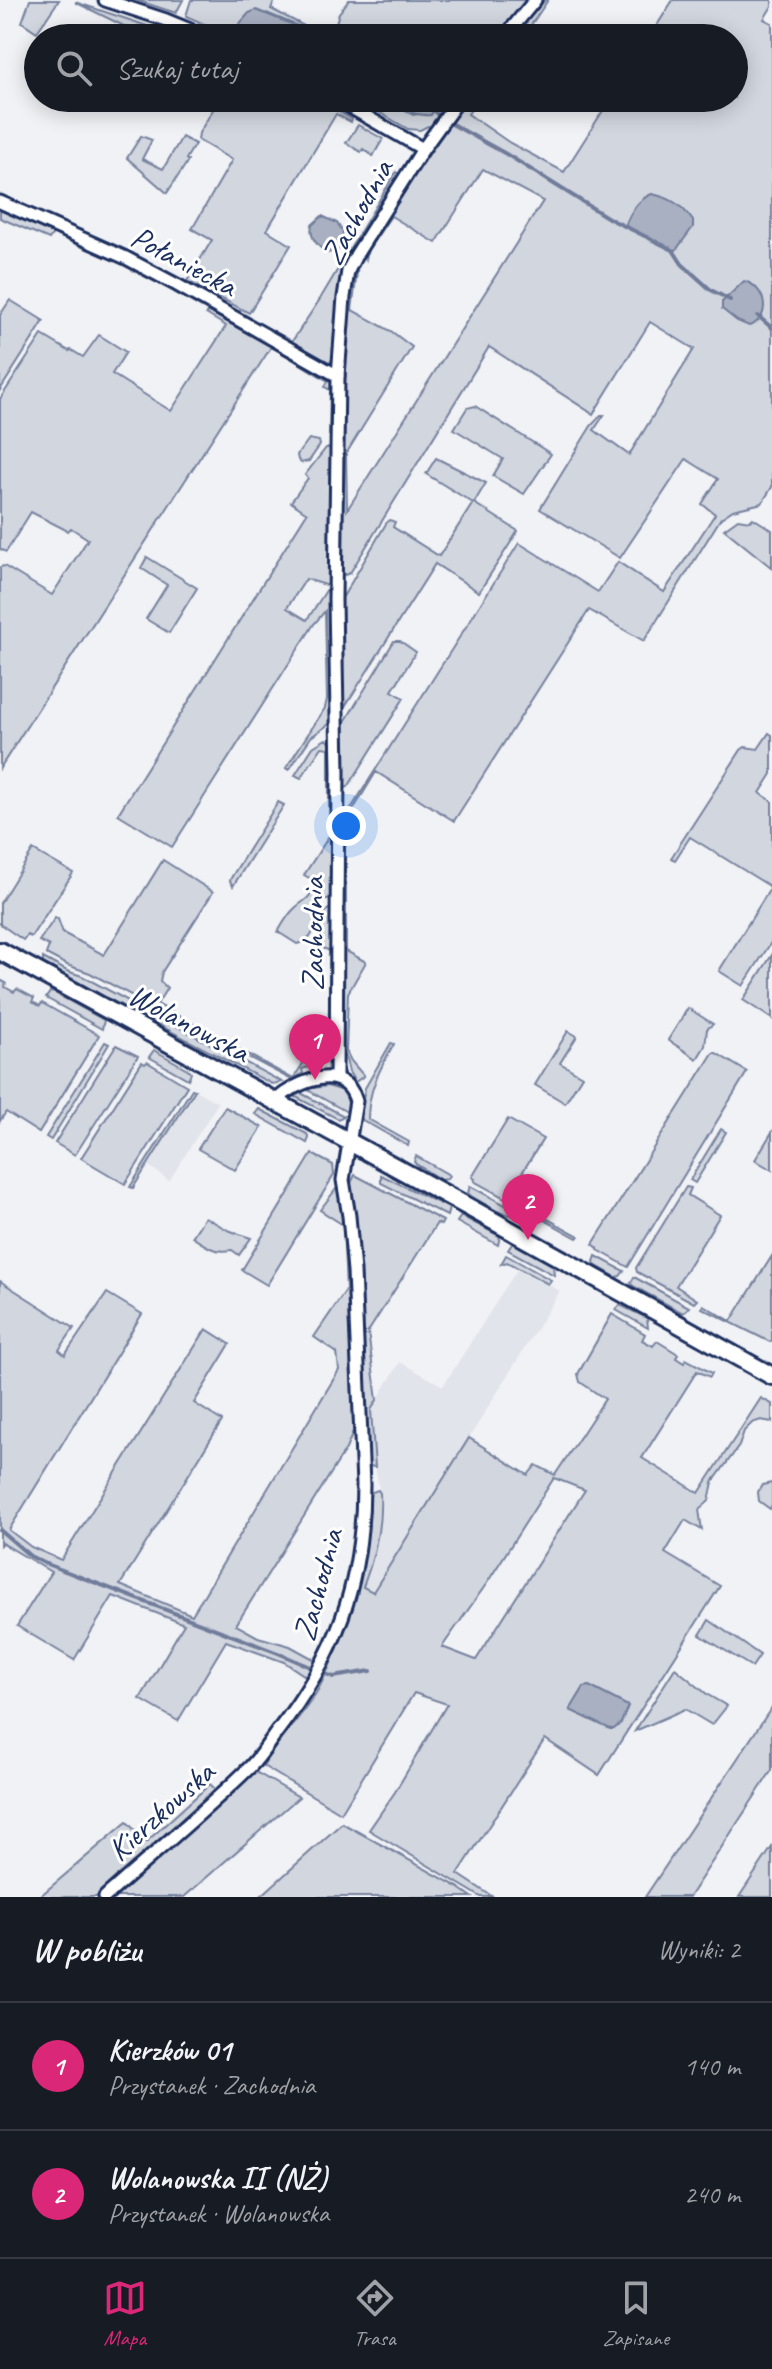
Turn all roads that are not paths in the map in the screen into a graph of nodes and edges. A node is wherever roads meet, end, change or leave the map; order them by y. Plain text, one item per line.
1 (105, 0) edge
2 (535, 0) edge
3 (176, 24) edge
4 (515, 24) edge
5 (358, 112) edge
6 (450, 112) edge
7 (423, 149) junction
8 (0, 202) edge
9 (338, 376) junction
10 (0, 951) edge
11 (336, 1079) junction
12 (275, 1101) junction
13 (348, 1141) junction
14 (772, 1376) edge
15 (253, 1765) joint
16 (105, 1897) edge

1 - 3 street
2 - 4 street
5 - 7 street
6 - 7 street, Zachodnia
7 - 9 street, Zachodnia
8 - 9 street, Połaniecka
9 - 11 street, Zachodnia
10 - 12 main road, Wolanowska
11 - 12 street
11 - 13 street, Zachodnia
12 - 13 main road, Wolanowska
13 - 14 main road, Wolanowska
13 - 15 street, Zachodnia
15 - 16 street, Kierzkowska

